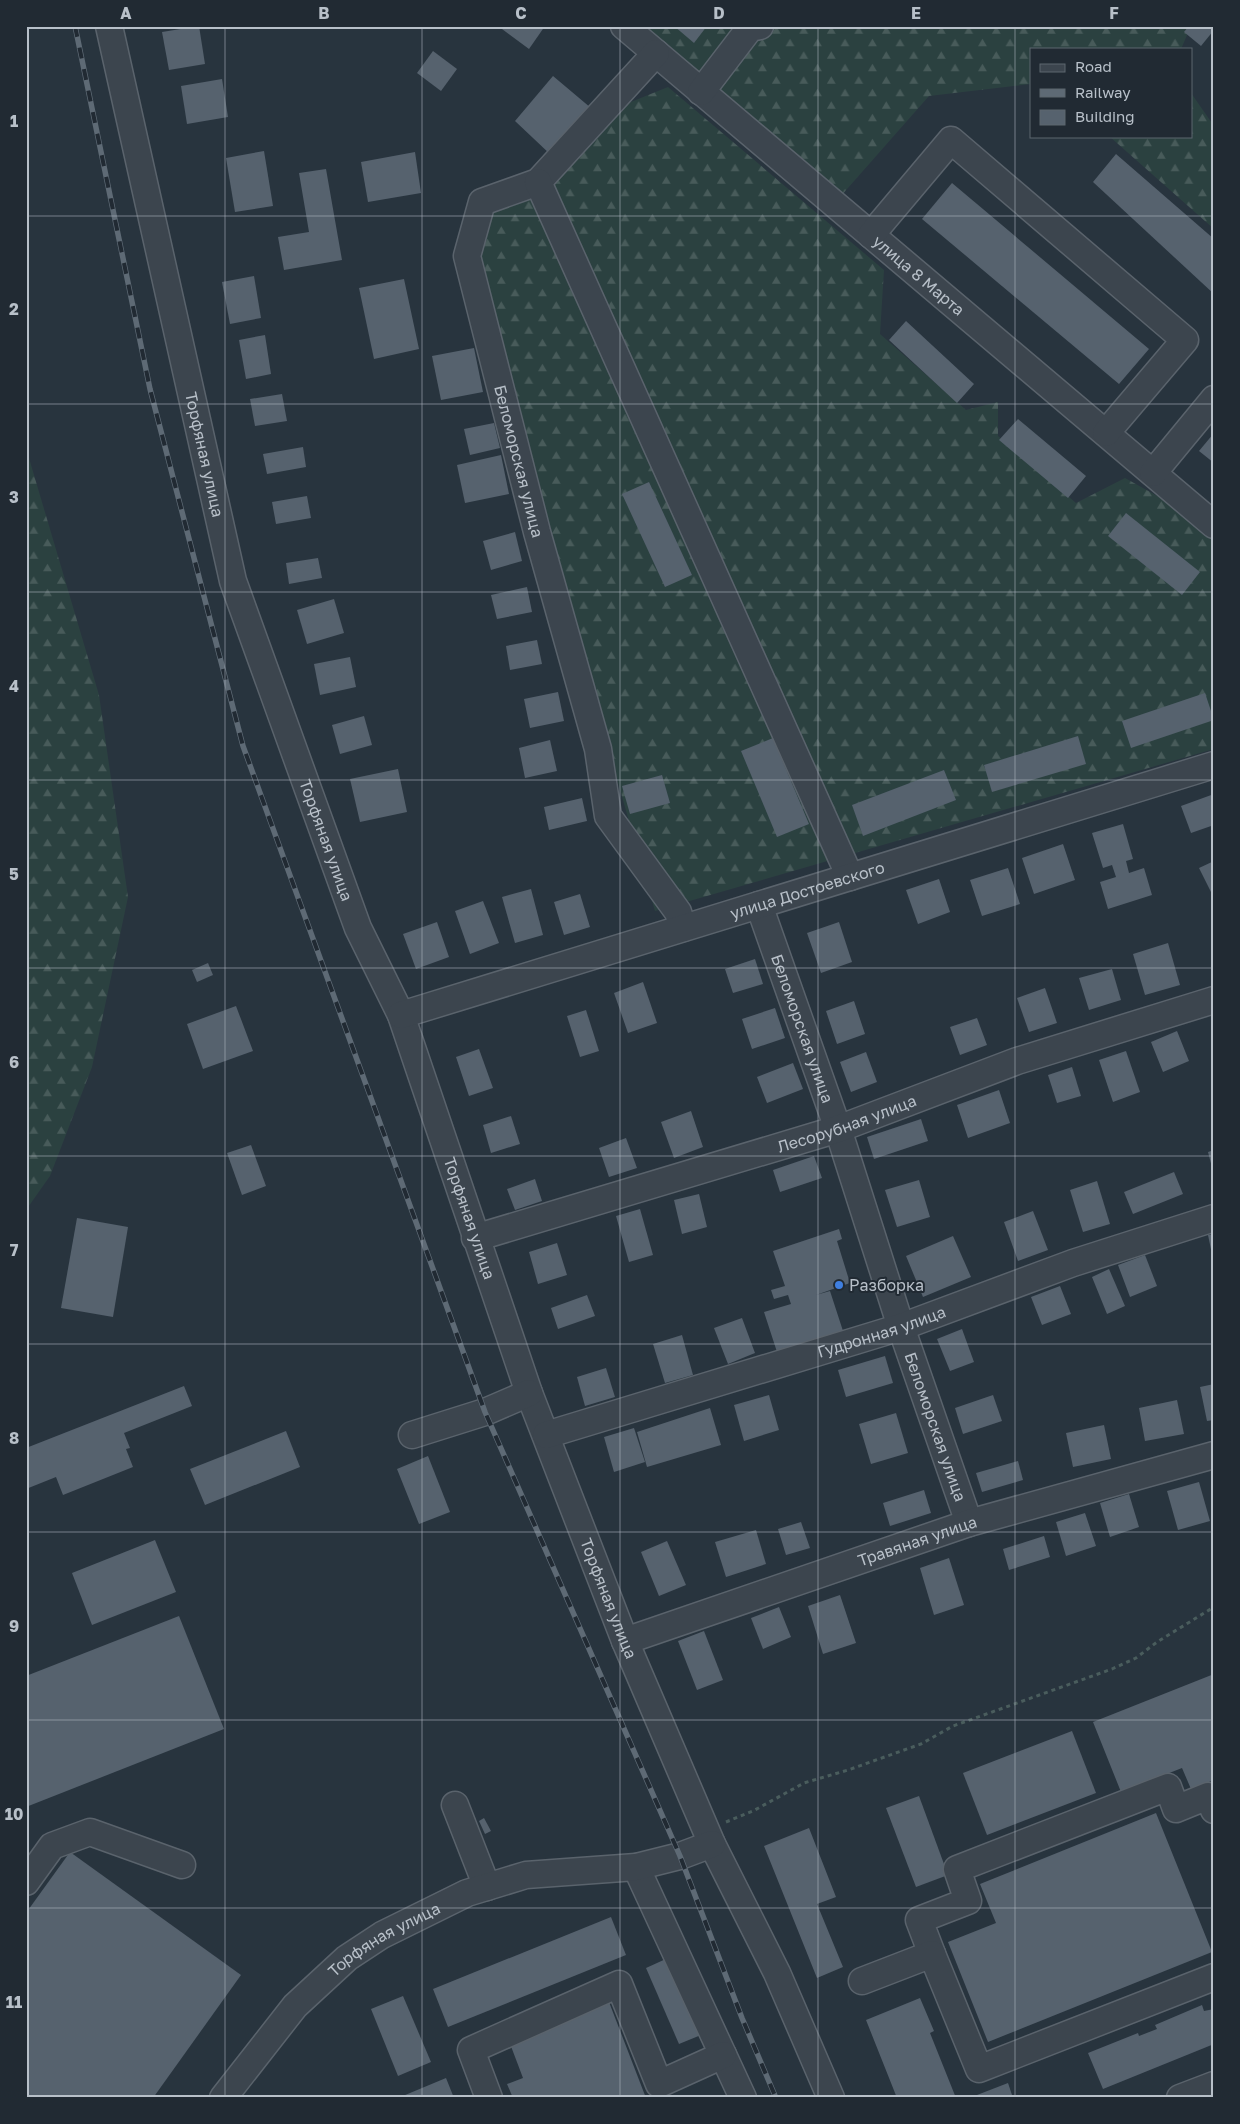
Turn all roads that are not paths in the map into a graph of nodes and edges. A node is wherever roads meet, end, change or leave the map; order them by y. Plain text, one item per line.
1 (109, 26) edge
2 (624, 26) edge
3 (760, 26) edge
4 (656, 53) junction
5 (701, 92) junction
6 (538, 182) junction
7 (871, 235) junction
8 (1214, 399) edge
9 (1106, 433) junction
10 (1153, 473) junction
11 (1214, 525) edge
12 (1214, 765) edge
13 (850, 877) junction
14 (759, 905) junction
15 (683, 928) junction
16 (1214, 1000) edge
17 (400, 1015) junction
18 (838, 1129) junction
19 (1214, 1218) edge
20 (475, 1238) junction
21 (902, 1327) junction
22 (529, 1393) junction
23 (412, 1435) dead end
24 (546, 1435) junction
25 (1214, 1455) edge
26 (969, 1523) junction
27 (625, 1641) junction
28 (455, 1805) dead end
29 (1214, 1810) edge
30 (709, 1837) junction
31 (182, 1865) dead end
32 (636, 1868) junction
33 (26, 1882) edge
34 (487, 1887) junction
35 (932, 1954) junction
36 (1214, 1977) edge
37 (862, 1981) dead end
38 (723, 2055) junction
39 (1214, 2085) edge
40 (661, 2091) edge
41 (223, 2098) edge
42 (489, 2098) edge
43 (743, 2098) edge
44 (831, 2098) edge
45 (1180, 2098) edge

1 - 17 street, Торфяная улица
2 - 4 street, улица 8 Марта
3 - 5 street
4 - 5 street, улица 8 Марта
4 - 6 street, Беломорская улица
5 - 7 street, улица 8 Марта
6 - 13 street
6 - 15 street, Беломорская улица
7 - 9 street, улица 8 Марта
7 - 9 street
8 - 10 street
9 - 10 street, улица 8 Марта
10 - 11 street, улица 8 Марта
12 - 13 street, улица Достоевского
13 - 14 street, улица Достоевского
14 - 15 street, улица Достоевского
14 - 18 street, Беломорская улица
15 - 17 street, улица Достоевского
16 - 18 street, Лесорубная улица
17 - 20 street, Торфяная улица
18 - 20 street, Лесорубная улица
18 - 21 street, Беломорская улица
19 - 21 street, Гудронная улица
20 - 22 street, Торфяная улица
21 - 24 street, Гудронная улица
21 - 26 street, Беломорская улица
22 - 23 street
22 - 24 street, Торфяная улица
24 - 27 street, Торфяная улица
25 - 26 street, Травяная улица
26 - 27 street, Травяная улица
27 - 30 street, Торфяная улица
28 - 34 street
29 - 35 street
30 - 32 street, Торфяная улица
30 - 44 street
31 - 33 street
32 - 34 street, Торфяная улица
32 - 38 street
34 - 41 street, Торфяная улица
35 - 36 street
35 - 37 street
38 - 40 street
38 - 43 street
39 - 45 street
40 - 42 street

